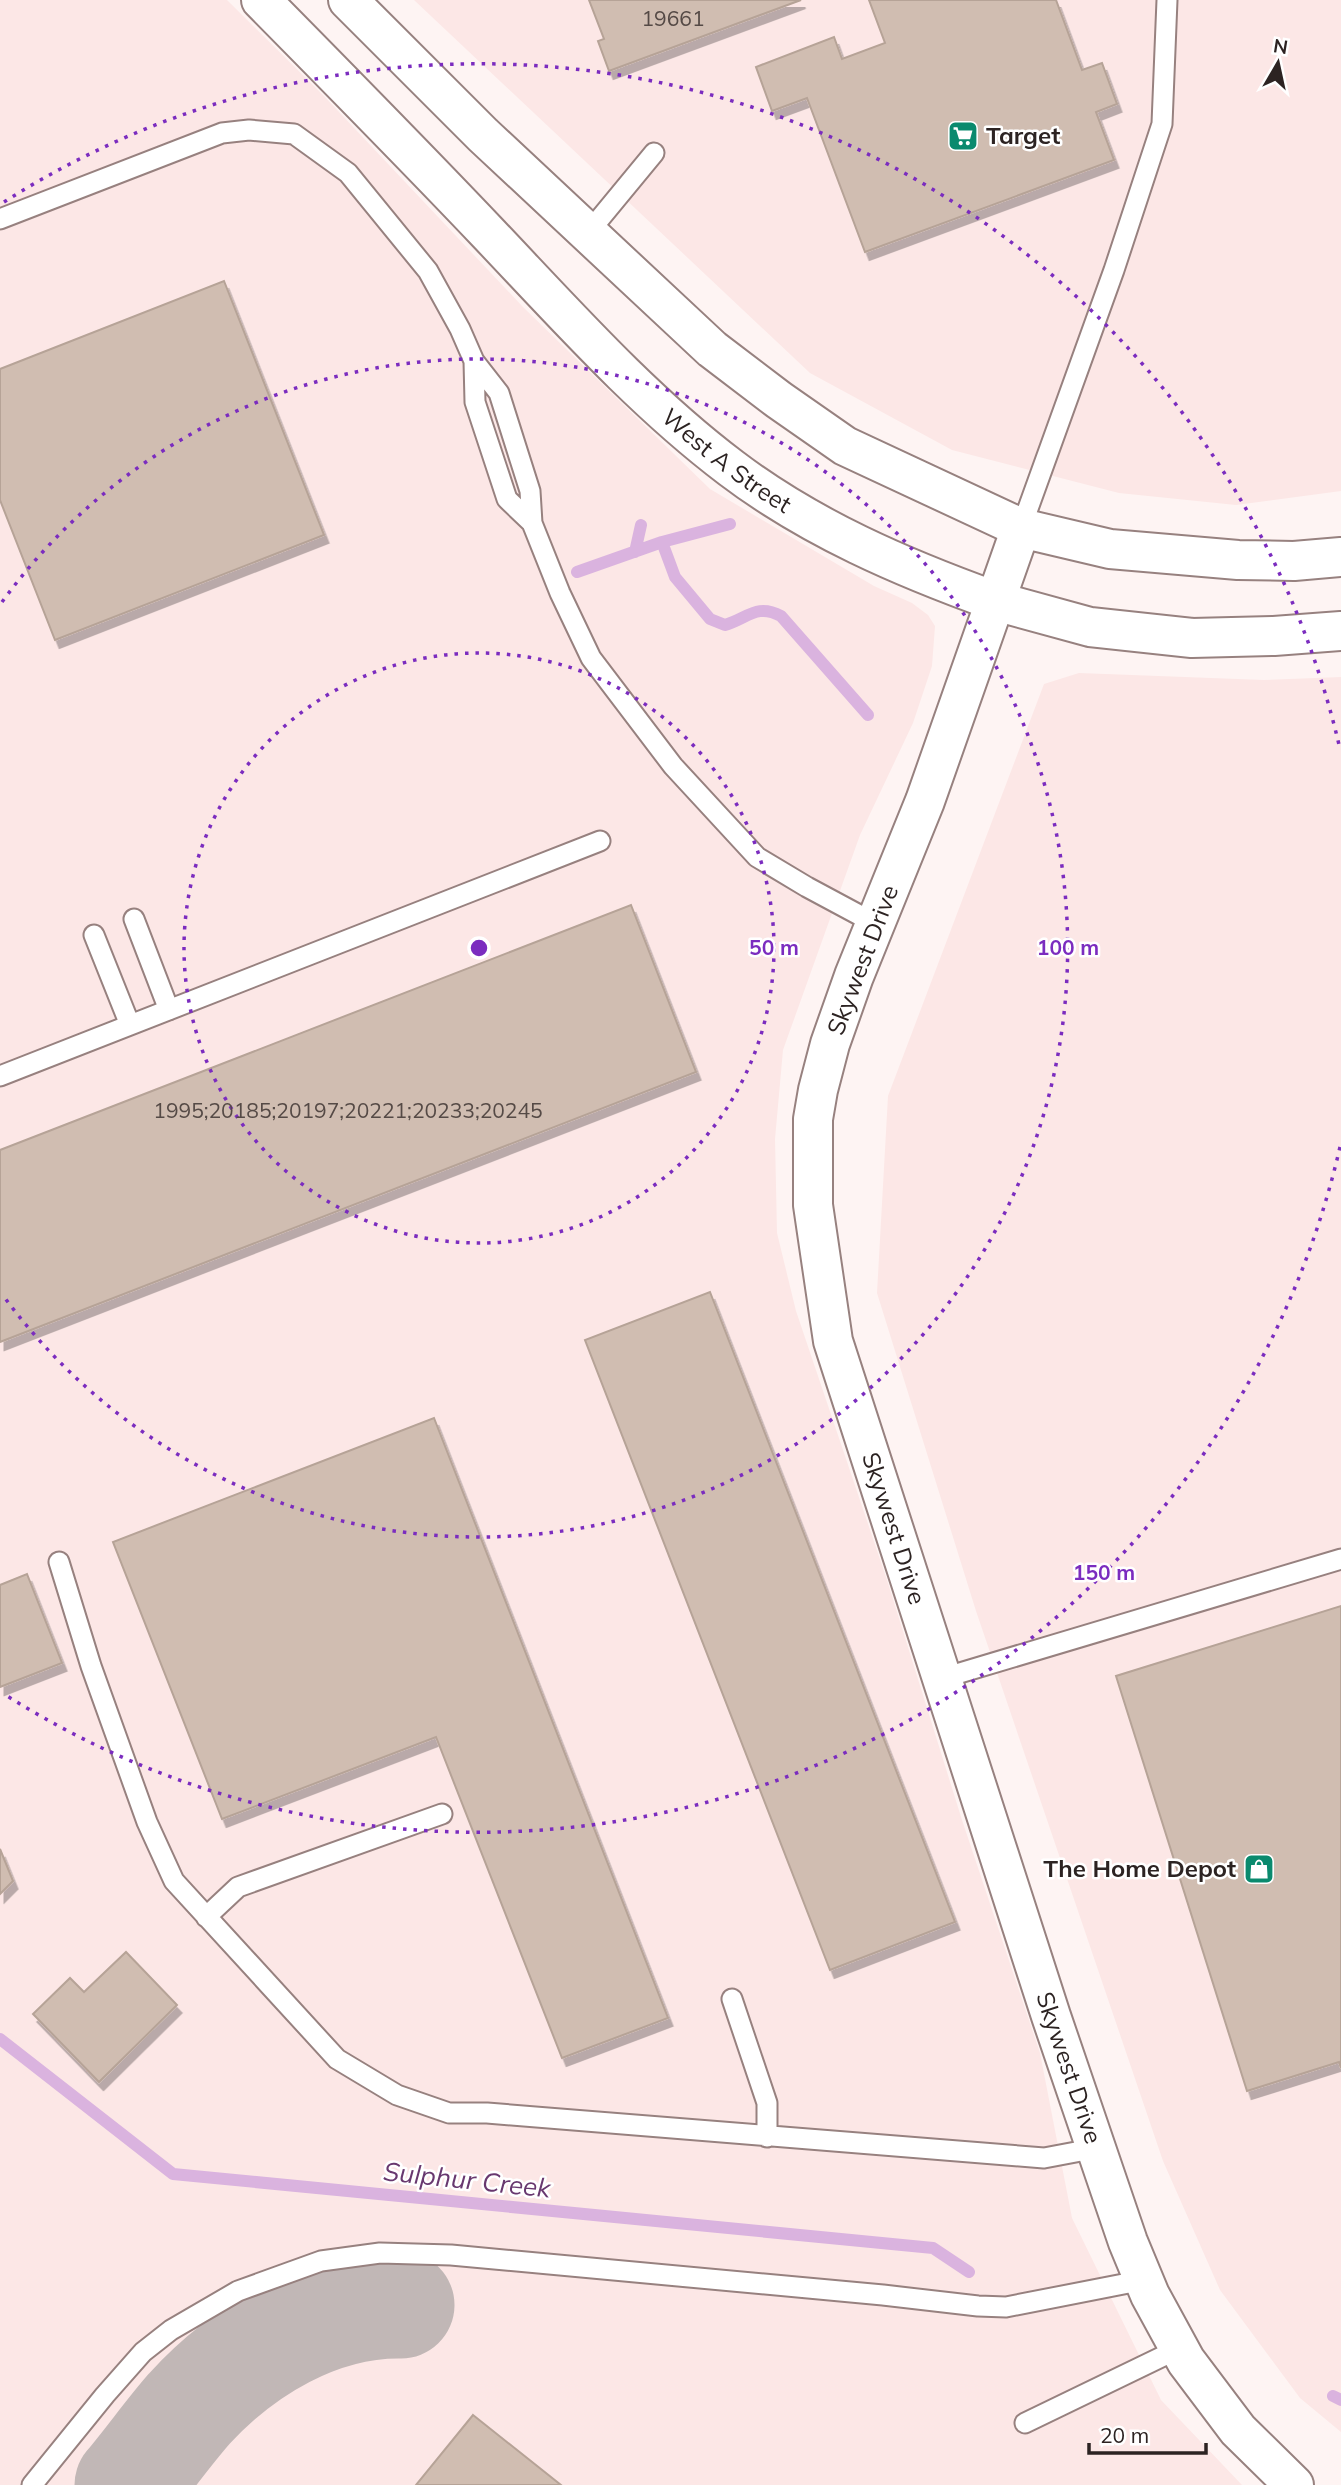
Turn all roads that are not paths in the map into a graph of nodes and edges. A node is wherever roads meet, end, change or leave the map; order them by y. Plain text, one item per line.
1 (261, 0) edge
2 (348, 0) edge
3 (1167, 0) edge
4 (654, 152) dead end
5 (0, 219) edge
6 (588, 233) junction
7 (1021, 528) junction
8 (1341, 557) edge
9 (995, 601) junction
10 (1341, 631) edge
11 (600, 841) dead end
12 (134, 919) dead end
13 (876, 924) junction
14 (94, 935) dead end
15 (169, 1010) junction
16 (130, 1025) junction
17 (0, 1076) edge
18 (1341, 1559) edge
19 (59, 1562) dead end
20 (943, 1678) junction
21 (442, 1814) dead end
22 (206, 1917) junction
23 (732, 1999) dead end
24 (767, 2137) junction
25 (1097, 2148) junction
26 (1144, 2280) junction
27 (1180, 2348) junction
28 (1025, 2423) dead end
29 (32, 2485) edge
30 (1294, 2485) edge

1 - 9 street, West A Street
2 - 6 street
3 - 7 lane
4 - 6 lane
5 - 13 lane
6 - 7 street
7 - 8 street
7 - 9 street, Skywest Drive
9 - 10 street, West A Street
9 - 13 street, Skywest Drive
11 - 15 lane
12 - 15 lane
13 - 20 street, Skywest Drive
14 - 16 lane
15 - 16 lane
16 - 17 lane
18 - 20 lane
19 - 22 lane
20 - 25 street, Skywest Drive
21 - 22 lane
22 - 24 lane
23 - 24 lane
24 - 25 lane
25 - 26 street, Skywest Drive
26 - 27 street, Skywest Drive
26 - 29 lane
27 - 28 lane
27 - 30 street, Skywest Drive

